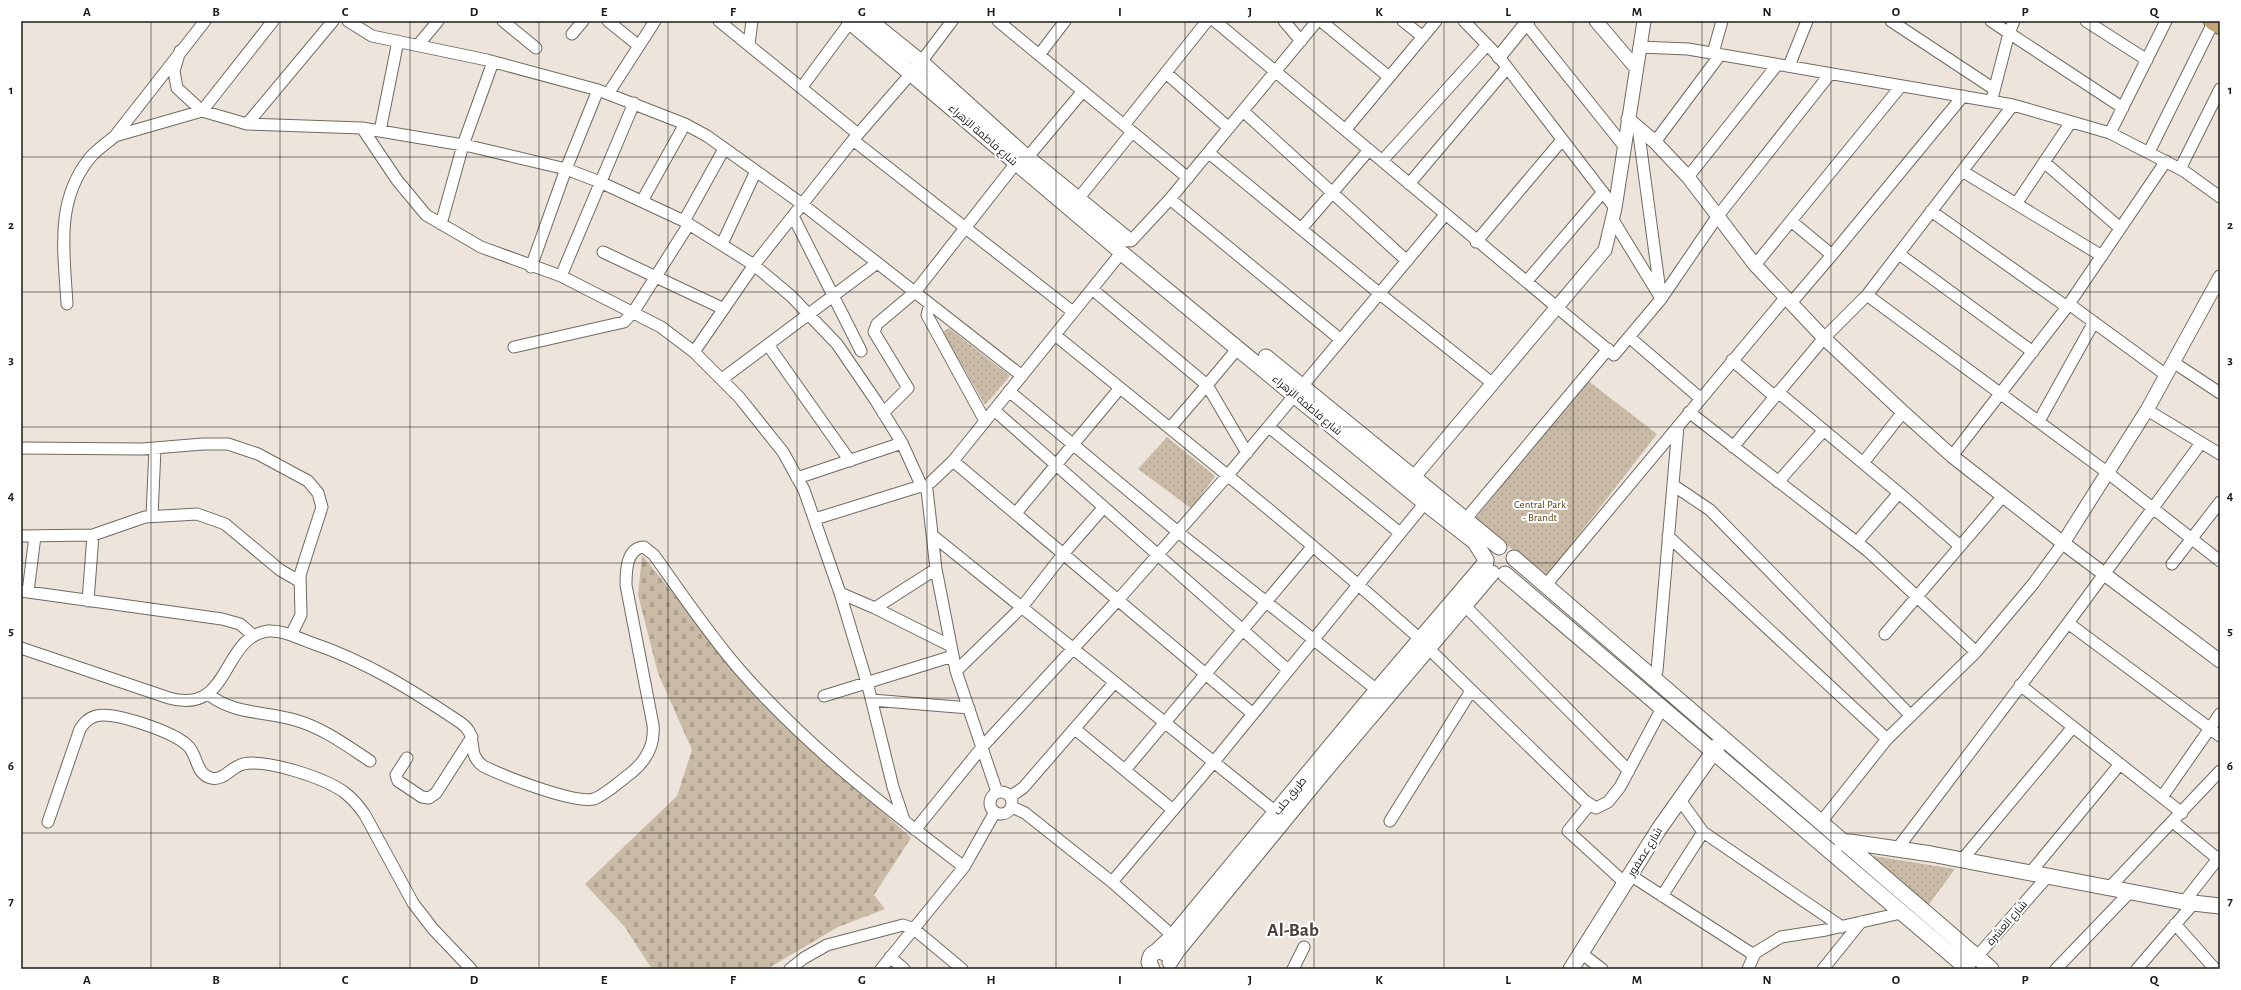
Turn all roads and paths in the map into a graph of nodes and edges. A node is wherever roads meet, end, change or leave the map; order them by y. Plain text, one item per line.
1 (205, 21) edge
2 (273, 21) edge
3 (333, 21) edge
4 (348, 21) edge
5 (438, 21) edge
6 (503, 21) edge
7 (583, 21) edge
8 (608, 21) edge
9 (655, 21) edge
10 (719, 21) edge
11 (752, 21) edge
12 (850, 21) edge
13 (870, 21) edge
14 (952, 21) edge
15 (998, 21) edge
16 (1065, 21) edge
17 (1207, 21) edge
18 (1215, 21) edge
19 (1284, 21) edge
20 (1317, 21) edge
21 (1321, 21) edge
22 (1403, 21) edge
23 (1436, 21) edge
24 (1464, 21) edge
25 (1596, 21) edge
26 (1644, 21) edge
27 (1722, 21) edge
28 (1807, 21) edge
29 (1891, 21) edge
30 (1991, 21) edge
31 (2014, 21) edge
32 (2086, 21) edge
33 (2166, 21) edge
34 (2214, 21) edge
35 (1526, 22) edge
36 (2220, 25) edge
37 (2009, 33) junction
38 (572, 34) dead end
39 (1423, 37) junction
40 (398, 41) junction
41 (1301, 41) junction
42 (749, 44) junction
43 (1487, 45) junction
44 (418, 46) junction
45 (639, 46) junction
46 (1639, 47) junction
47 (536, 48) dead end
48 (180, 51) junction
49 (1716, 54) junction
50 (1039, 55) junction
51 (1498, 57) junction
52 (2147, 60) junction
53 (492, 62) junction
54 (1777, 65) junction
55 (1789, 66) junction
56 (917, 68) junction
57 (1507, 68) junction
58 (1636, 68) junction
59 (1276, 71) junction
60 (1166, 73) junction
61 (1830, 74) junction
62 (1389, 77) junction
63 (1901, 86) junction
64 (802, 87) junction
65 (1994, 89) junction
66 (2220, 89) edge
67 (1083, 91) junction
68 (603, 92) junction
69 (1963, 96) junction
70 (1991, 101) junction
71 (634, 103) junction
72 (2013, 105) junction
73 (2123, 108) junction
74 (202, 111) junction
75 (1243, 111) junction
76 (2071, 122) junction
77 (1633, 123) junction
78 (247, 124) junction
79 (685, 124) junction
80 (362, 128) junction
81 (1229, 128) junction
82 (1128, 129) junction
83 (1346, 130) junction
84 (380, 131) junction
85 (2110, 133) junction
86 (115, 136) junction
87 (855, 137) junction
88 (1562, 140) junction
89 (1655, 142) junction
90 (463, 145) junction
91 (1624, 146) junction
92 (724, 148) junction
93 (1369, 150) junction
94 (2149, 152) junction
95 (1209, 153) junction
96 (1022, 159) junction
97 (1382, 161) junction
98 (2166, 161) junction
99 (2044, 162) junction
100 (566, 169) junction
101 (2180, 169) junction
102 (756, 171) junction
103 (1962, 171) junction
104 (1688, 177) junction
105 (1188, 178) junction
106 (600, 182) junction
107 (1409, 184) junction
108 (1331, 192) junction
109 (1603, 192) junction
110 (2219, 195) edge
111 (1078, 199) junction
112 (1170, 199) junction
113 (642, 201) junction
114 (802, 204) junction
115 (2016, 204) junction
116 (1931, 211) junction
117 (1614, 214) junction
118 (1445, 215) junction
119 (793, 216) junction
120 (1717, 218) junction
121 (1791, 221) junction
122 (686, 222) junction
123 (441, 224) junction
124 (2120, 228) junction
125 (966, 229) junction
126 (1301, 229) junction
127 (1476, 242) junction
128 (722, 244) junction
129 (1126, 247) junction
130 (603, 252) dead end
131 (1899, 254) junction
132 (1832, 255) junction
133 (2102, 256) junction
134 (1407, 261) junction
135 (877, 263) junction
136 (754, 265) junction
137 (1755, 265) junction
138 (531, 267) junction
139 (561, 276) junction
140 (657, 276) junction
141 (2220, 277) edge
142 (1526, 281) junction
143 (1092, 289) junction
144 (915, 292) junction
145 (1380, 294) junction
146 (1867, 295) junction
147 (834, 297) junction
148 (1661, 299) junction
149 (1788, 300) junction
150 (67, 304) dead end
151 (930, 304) junction
152 (1557, 305) junction
153 (2068, 306) junction
154 (724, 309) junction
155 (634, 312) junction
156 (1073, 312) junction
157 (809, 315) junction
158 (2094, 322) junction
159 (1055, 335) junction
160 (1628, 337) junction
161 (1824, 338) junction
162 (1341, 340) junction
163 (768, 345) junction
164 (514, 347) dead end
165 (1238, 348) junction
166 (1608, 349) junction
167 (861, 351) dead end
168 (694, 352) junction
169 (2033, 352) junction
170 (1732, 360) junction
171 (2173, 362) junction
172 (2166, 375) junction
173 (1022, 376) junction
174 (722, 379) junction
175 (1492, 383) junction
176 (1207, 385) junction
177 (1120, 388) junction
178 (1009, 391) junction
179 (1299, 391) junction
180 (2001, 393) junction
181 (2220, 393) edge
182 (1776, 394) junction
183 (1700, 398) junction
184 (994, 410) junction
185 (2147, 410) junction
186 (1688, 412) junction
187 (1903, 412) junction
188 (883, 413) junction
189 (985, 421) junction
190 (2039, 421) junction
191 (1678, 426) junction
192 (1269, 427) junction
193 (1170, 428) junction
194 (1824, 430) junction
195 (902, 443) junction
196 (2201, 443) junction
197 (1073, 445) junction
198 (1733, 447) junction
199 (21, 448) edge
200 (154, 449) junction
201 (1247, 453) junction
202 (2220, 454) edge
203 (1952, 456) junction
204 (850, 461) junction
205 (953, 461) junction
206 (1863, 464) junction
207 (1056, 465) junction
208 (2108, 473) junction
209 (1228, 476) junction
210 (797, 478) junction
211 (1410, 482) junction
212 (1778, 482) junction
213 (1673, 484) junction
214 (925, 486) junction
215 (1899, 493) junction
216 (2003, 496) junction
217 (1429, 498) junction
218 (2220, 502) edge
219 (1104, 507) junction
220 (2152, 508) junction
221 (1016, 514) junction
222 (152, 516) junction
223 (815, 519) junction
224 (1465, 520) junction
225 (1178, 532) junction
226 (1400, 533) junction
227 (93, 535) junction
228 (932, 535) junction
229 (21, 536) edge
230 (34, 536) junction
231 (1668, 536) junction
232 (2191, 538) junction
233 (1857, 542) junction
234 (2063, 543) junction
235 (1313, 546) junction
236 (1960, 546) junction
237 (1499, 548) junction
238 (1064, 553) junction
239 (1158, 554) junction
240 (1514, 558) junction
241 (2220, 561) edge
242 (2172, 564) dead end
243 (1493, 567) junction
244 (936, 568) junction
245 (2103, 574) junction
246 (299, 581) junction
247 (1358, 584) junction
248 (1545, 586) junction
249 (24, 591) edge
250 (840, 593) junction
251 (1916, 596) junction
252 (1118, 600) junction
253 (88, 601) junction
254 (1266, 602) junction
255 (1464, 605) junction
256 (1022, 606) junction
257 (875, 608) junction
258 (2068, 623) junction
259 (1242, 630) junction
260 (1885, 634) dead end
261 (291, 635) junction
262 (254, 636) junction
263 (1314, 639) junction
264 (1424, 644) junction
265 (21, 648) edge
266 (1073, 649) junction
267 (952, 651) junction
268 (1976, 652) junction
269 (2220, 661) edge
270 (1288, 670) junction
271 (956, 671) junction
272 (1206, 674) junction
273 (1652, 679) junction
274 (867, 683) junction
275 (1114, 683) junction
276 (2020, 685) junction
277 (1377, 690) junction
278 (1471, 691) junction
279 (208, 694) junction
280 (824, 696) dead end
281 (872, 700) junction
282 (968, 708) junction
283 (1662, 708) junction
284 (1253, 714) junction
285 (2220, 714) edge
286 (1911, 716) junction
287 (1164, 723) junction
288 (2073, 727) junction
289 (1074, 729) junction
290 (2210, 729) junction
291 (2220, 736) edge
292 (472, 737) junction
293 (1723, 739) junction
294 (1887, 739) junction
295 (983, 746) junction
296 (1714, 752) junction
297 (407, 758) dead end
298 (370, 761) dead end
299 (1213, 762) junction
300 (2120, 764) junction
301 (1125, 770) junction
302 (1628, 771) junction
303 (2220, 771) edge
304 (997, 792) junction
305 (2162, 797) junction
306 (1680, 800) junction
307 (1011, 802) junction
308 (1590, 804) junction
309 (1173, 810) junction
310 (995, 812) junction
311 (1277, 813) junction
312 (2182, 813) junction
313 (904, 821) junction
314 (48, 822) dead end
315 (1390, 822) dead end
316 (1821, 822) junction
317 (2173, 822) junction
318 (915, 830) junction
319 (1703, 832) junction
320 (1845, 843) junction
321 (1825, 847) junction
322 (1897, 849) junction
323 (2219, 858) edge
324 (1962, 860) junction
325 (964, 867) junction
326 (2030, 873) junction
327 (2048, 876) junction
328 (1628, 879) junction
329 (1112, 882) junction
330 (2109, 888) junction
331 (2130, 892) junction
332 (1662, 896) junction
333 (2188, 903) junction
334 (2220, 906) edge
335 (1901, 912) junction
336 (1861, 922) junction
337 (2175, 924) junction
338 (1842, 927) junction
339 (914, 929) junction
340 (1173, 936) junction
341 (1304, 947) dead end
342 (1581, 953) junction
343 (1754, 955) junction
344 (890, 957) junction
345 (1151, 963) edge
346 (1169, 965) edge
347 (1969, 966) edge
348 (471, 969) edge
349 (790, 969) edge
350 (881, 969) edge
351 (904, 969) edge
352 (962, 969) edge
353 (1293, 969) edge
354 (1571, 969) edge
355 (1602, 969) edge
356 (1748, 969) edge
357 (1823, 969) edge
358 (1991, 969) edge
359 (2056, 969) edge
360 (2137, 969) edge
361 (2215, 969) edge

1 - 48 street
2 - 74 street
3 - 78 street
4 - 40 street
5 - 44 street
6 - 47 street
7 - 38 street
8 - 45 street
9 - 45 street
10 - 42 street
11 - 42 street
12 - 56 main road, شارع فاطمة الزهراء
12 - 64 street
13 - 56 main road, شارع فاطمة الزهراء
14 - 56 street
15 - 50 street
16 - 50 street
17 - 60 street
18 - 59 street
19 - 41 street
20 - 41 street
21 - 62 street
22 - 39 street
23 - 39 street
24 - 43 street
25 - 58 street
26 - 46 street
27 - 49 street
28 - 55 street
29 - 65 street
30 - 37 street
31 - 37 street
32 - 52 street
33 - 52 street
34 - 36 highway
34 - 94 street
35 - 51 street
35 - 91 street
37 - 65 street
37 - 73 street
39 - 62 street
40 - 44 street
40 - 84 street
41 - 59 street
42 - 64 street
43 - 51 street
43 - 97 street
44 - 53 street
45 - 68 street
46 - 49 street
46 - 58 street
48 - 74 street
48 - 86 street
49 - 54 street
49 - 89 street
50 - 67 street
51 - 57 street
52 - 73 street
53 - 68 street
53 - 90 street
54 - 55 street
54 - 104 street
55 - 61 street
56 - 87 street
56 - 96 main road, شارع فاطمة الزهراء
57 - 88 street
57 - 107 street
58 - 77 street
59 - 75 street
59 - 83 street
60 - 81 street
60 - 82 street
61 - 63 street
61 - 120 street
62 - 83 street
63 - 69 street
63 - 121 street
64 - 87 street
65 - 70 street
66 - 101 street
67 - 82 street
67 - 96 street
68 - 71 street
68 - 100 street
69 - 70 street
69 - 132 street
70 - 72 street
71 - 79 street
71 - 106 street
72 - 76 street
72 - 103 street
73 - 85 street
74 - 78 street
74 - 86 street
75 - 81 street
75 - 108 street
76 - 85 street
76 - 99 street
77 - 89 street
77 - 91 street
77 - 148 street
78 - 80 street
79 - 92 street
79 - 113 street
80 - 84 street
80 - 123 street
81 - 95 street
82 - 105 street
82 - 111 street
83 - 93 street
84 - 90 street
85 - 94 street
86 - 150 street
87 - 114 street
87 - 125 street
88 - 109 street
88 - 127 street
89 - 104 street
90 - 100 street
90 - 123 street
91 - 117 street
92 - 102 street
92 - 122 street
93 - 97 street
93 - 108 street
94 - 98 street
95 - 105 street
95 - 126 street
96 - 111 main road, شارع فاطمة الزهراء
96 - 125 street
96 - 129 main road, شارع فاطمة الزهراء
97 - 107 street
98 - 101 street
98 - 124 street
99 - 115 street
99 - 124 street
100 - 106 street
100 - 138 street
101 - 110 street
102 - 114 street
102 - 128 street
103 - 115 street
103 - 116 street
104 - 120 street
105 - 112 street
106 - 113 street
106 - 139 street
107 - 118 street
108 - 126 street
108 - 134 street
109 - 117 street
109 - 142 street
111 - 129 main road, شارع فاطمة الزهراء
112 - 129 street
112 - 162 street
113 - 122 street
114 - 119 street
114 - 135 street
115 - 133 street
116 - 131 street
116 - 153 street
117 - 148 street
117 - 152 street
118 - 127 street
118 - 134 street
119 - 136 street
119 - 147 street
120 - 137 street
120 - 148 street
121 - 132 street
121 - 137 street
122 - 128 street
122 - 140 street
123 - 138 street
124 - 133 street
125 - 144 street
125 - 156 street
126 - 145 street
127 - 142 street
128 - 136 street
129 - 143 street
129 - 165 main road, شارع فاطمة الزهراء
129 - 179 main road, شارع فاطمة الزهراء
130 - 140 street
131 - 146 street
131 - 169 street
132 - 149 street
133 - 153 street
134 - 145 street
135 - 144 street
135 - 147 street
136 - 154 street
136 - 157 street
137 - 149 street
138 - 139 street
139 - 155 street
140 - 154 street
140 - 155 street
141 - 171 street
142 - 152 street
143 - 156 street
143 - 176 street
144 - 151 street
144 - 188 street
145 - 162 street
145 - 175 street
146 - 161 street
146 - 180 street
147 - 157 street
147 - 167 street
148 - 160 street
149 - 161 street
149 - 170 street
151 - 173 street
151 - 189 street
152 - 166 street
152 - 175 street
153 - 158 street
153 - 169 street
154 - 168 street
155 - 164 street
155 - 168 street
156 - 159 street
157 - 163 street
157 - 188 street
158 - 172 street
158 - 190 street
159 - 173 street
159 - 177 street
160 - 166 street
160 - 183 street
161 - 182 street
161 - 187 street
162 - 179 street
163 - 174 street
163 - 204 street
165 - 176 street
165 - 179 main road, شارع فاطمة الزهراء
166 - 224 street
168 - 174 street
169 - 180 street
170 - 182 street
170 - 183 street
171 - 172 street
171 - 181 street
172 - 185 street
173 - 178 street
174 - 210 street
175 - 211 street
176 - 193 street
176 - 201 street
177 - 193 street
177 - 197 street
178 - 184 street
178 - 197 street
179 - 192 street
179 - 211 main road, شارع فاطمة الزهراء
180 - 190 street
180 - 203 street
182 - 194 street
182 - 198 street
183 - 186 street
184 - 189 street
184 - 207 street
185 - 196 street
185 - 208 street
186 - 191 street
186 - 198 street
187 - 203 street
187 - 206 street
188 - 195 street
189 - 205 street
190 - 208 street
191 - 213 street
191 - 248 street
192 - 201 street
192 - 226 street
193 - 209 street
194 - 206 street
194 - 212 street
195 - 204 street
195 - 214 street
196 - 202 street
196 - 220 street
197 - 207 street
197 - 225 street
198 - 212 street
199 - 200 street
200 - 222 street
200 - 246 street
201 - 209 street
203 - 216 street
204 - 210 street
205 - 214 street
205 - 221 street
206 - 215 street
207 - 219 street
207 - 221 street
208 - 220 street
208 - 234 street
209 - 225 street
209 - 235 street
210 - 223 street
211 - 217 main road, شارع فاطمة الزهراء
212 - 233 street
213 - 231 street
213 - 286 street
214 - 223 street
214 - 228 street
215 - 233 street
215 - 236 street
216 - 234 street
216 - 236 street
217 - 224 main road, شارع فاطمة الزهراء
217 - 226 street
217 - 243 main road, شارع فاطمة الزهراء
218 - 232 street
219 - 238 street
219 - 239 street
220 - 232 street
220 - 245 street
221 - 238 street
222 - 227 street
222 - 246 street
223 - 250 street
224 - 237 main road, شارع فاطمة الزهراء
225 - 239 street
225 - 254 street
226 - 247 street
227 - 230 street
227 - 253 street
228 - 244 street
228 - 256 street
229 - 230 street
230 - 249 street
231 - 273 street
231 - 294 street
232 - 241 street
232 - 242 street
233 - 251 street
234 - 245 street
234 - 268 street
235 - 247 street
235 - 254 street
236 - 251 street
237 - 240 main road, شارع فاطمة الزهراء
237 - 243 main road
238 - 252 street
238 - 256 street
239 - 252 street
239 - 259 street
240 - 243 main road
240 - 248 main road, شارع فاطمة الزهراء
243 - 255 main road
243 - 264 main road
243 - 283 main road, شارع فاطمة الزهراء
244 - 257 street
244 - 267 street
245 - 258 street
245 - 269 street
246 - 261 street
247 - 263 street
247 - 264 street
248 - 273 main road, شارع فاطمة الزهراء
249 - 253 street
250 - 257 street
250 - 274 street
251 - 260 street
251 - 268 street
252 - 266 street
252 - 272 street
253 - 262 street
254 - 259 street
254 - 263 street
255 - 264 main road
255 - 302 street
256 - 266 street
256 - 271 street
257 - 267 street
258 - 276 street
258 - 290 street
259 - 270 street
259 - 272 street
261 - 262 street
261 - 292 street
262 - 279 street
263 - 270 street
263 - 277 street
264 - 277 main road, طريق حلب
264 - 278 street
264 - 346 main road
265 - 279 street
266 - 275 street
266 - 295 street
267 - 271 street
267 - 274 street
268 - 286 street
270 - 284 street
271 - 282 street
272 - 284 street
272 - 287 street
273 - 293 main road, شارع فاطمة الزهراء
274 - 280 street
274 - 281 street
275 - 287 street
275 - 289 street
276 - 288 street
276 - 322 street
277 - 311 main road, طريق حلب
278 - 308 street
278 - 315 street
279 - 298 street
281 - 282 street
281 - 313 street
282 - 295 street
283 - 296 main road, شارع فاطمة الزهراء
283 - 302 street
284 - 299 street
285 - 290 street
286 - 294 street
287 - 299 street
287 - 301 street
288 - 300 street
288 - 324 street
289 - 301 street
289 - 307 street
290 - 291 street
290 - 305 street
292 - 297 street
292 - 313 street
293 - 296 main road, شارع عصفور
293 - 316 main road, شارع فاطمة الزهراء
294 - 316 street
295 - 304 street
295 - 318 street
296 - 306 main road, شارع عصفور
296 - 321 main road, شارع فاطمة الزهراء
299 - 309 street
299 - 311 street
300 - 305 street
300 - 326 street
301 - 309 street
302 - 308 street
303 - 312 street
304 - 307 street
304 - 310 street
305 - 312 street
306 - 319 street
306 - 328 main road, شارع عصفور
307 - 310 street
307 - 329 street
308 - 328 street
309 - 329 street
310 - 325 street
311 - 340 main road, طريق حلب
312 - 317 street
313 - 318 street
314 - 348 street
316 - 320 main road, شارع فاطمة الزهراء
317 - 323 street
317 - 330 street
318 - 325 street
319 - 332 street
319 - 338 street
320 - 321 main road
320 - 322 main road
320 - 347 main road, شارع فاطمة الزهراء
321 - 335 main road, شارع فاطمة الزهراء
322 - 324 main road
323 - 333 street
324 - 326 main road
325 - 339 street
326 - 327 main road
327 - 330 main road
327 - 347 street, شارع العشرة
328 - 332 street
328 - 342 main road, شارع عصفور
329 - 340 street
330 - 331 main road
331 - 333 main road
331 - 359 street
332 - 343 street
333 - 334 main road
333 - 337 street
335 - 336 street
335 - 347 main road, شارع فاطمة الزهراء
336 - 338 street
336 - 357 street
337 - 360 street
337 - 361 street
338 - 343 street
339 - 344 street
339 - 349 street
339 - 352 street
340 - 345 main road, طريق حلب
341 - 353 street
342 - 354 main road, شارع عصفور
342 - 355 street
343 - 356 street
344 - 350 street
344 - 351 street
345 - 346 main road
347 - 358 main road

